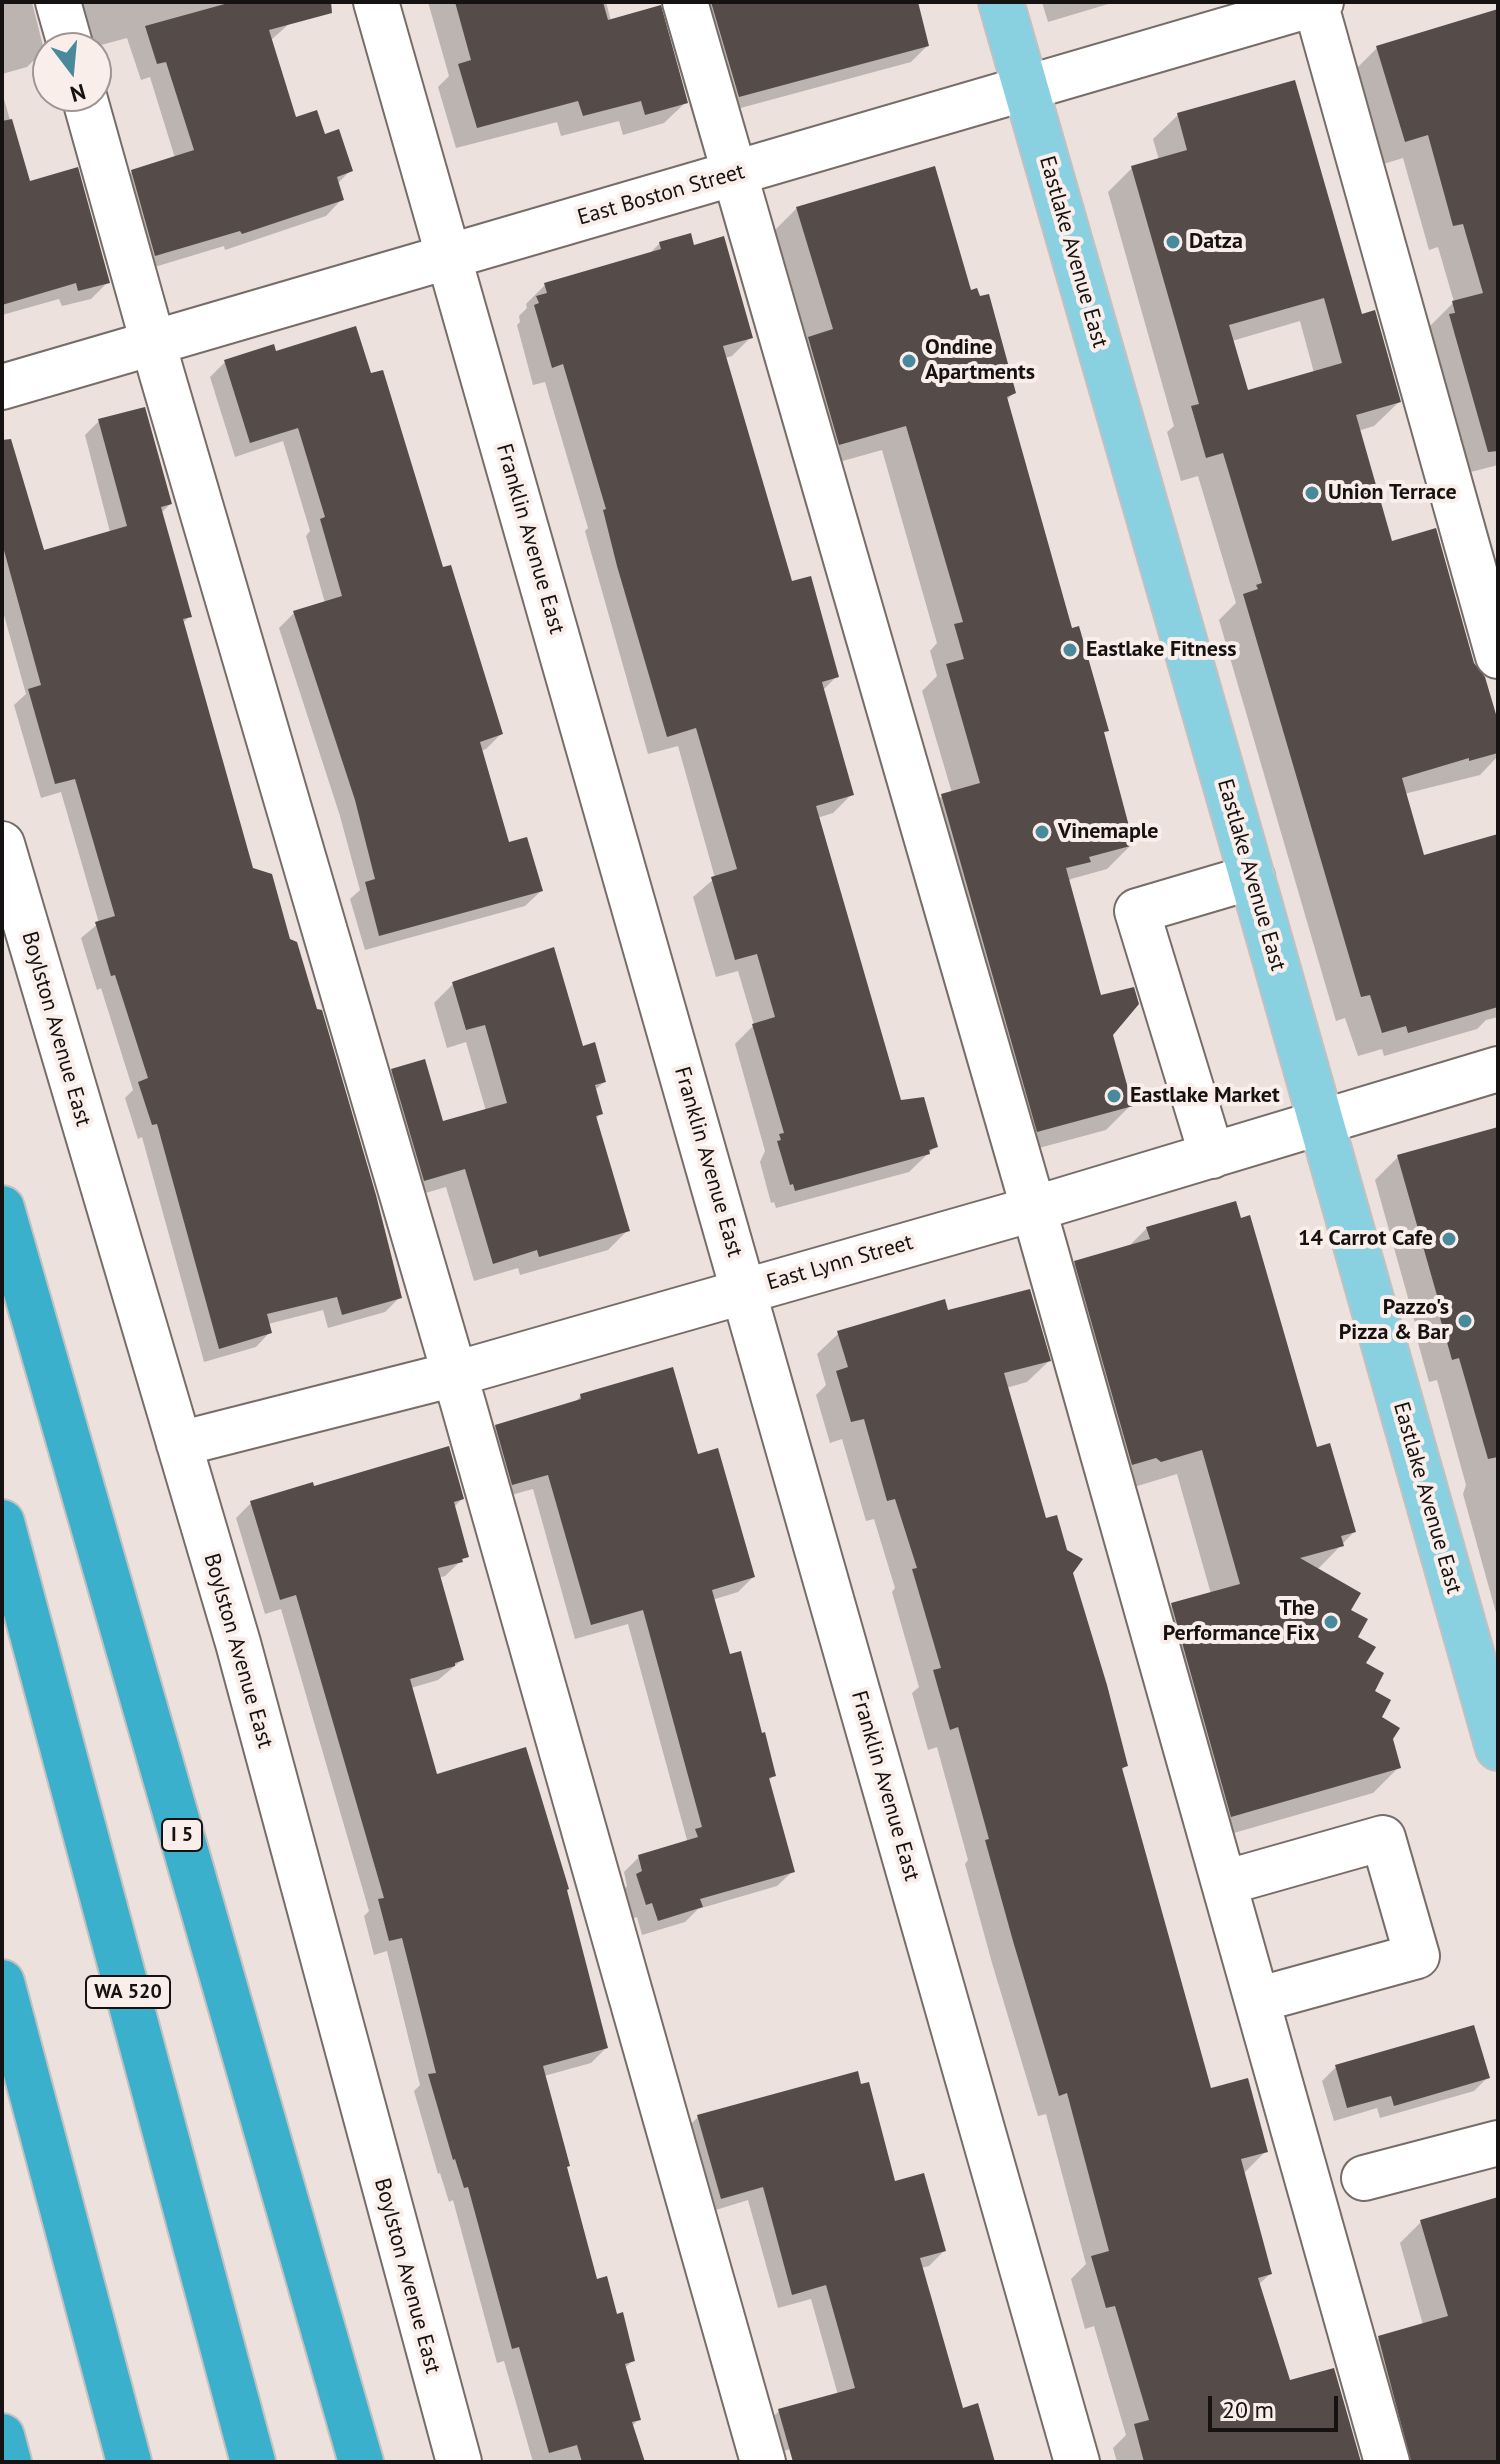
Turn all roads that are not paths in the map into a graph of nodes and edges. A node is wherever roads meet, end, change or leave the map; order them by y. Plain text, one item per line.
1 (58, 2) edge
2 (376, 2) edge
3 (685, 2) edge
4 (1001, 2) edge
5 (1317, 3) edge
6 (66, 32) edge
7 (1026, 88) junction
8 (88, 112) edge
9 (733, 173) junction
10 (450, 256) junction
11 (153, 343) junction
12 (2, 387) edge
13 (1498, 656) edge
14 (2, 844) edge
15 (1252, 877) junction
16 (1498, 1069) edge
17 (1320, 1122) junction
18 (1212, 1156) junction
19 (2, 1208) edge
20 (1033, 1209) junction
21 (744, 1290) junction
22 (455, 1374) junction
23 (179, 1444) junction
24 (2, 1522) edge
25 (1498, 1748) edge
26 (1224, 1883) junction
27 (2, 1982) edge
28 (1257, 2000) junction
29 (1498, 2143) edge
30 (1364, 2178) dead end
31 (2, 2436) edge
32 (9, 2462) edge
33 (129, 2462) edge
34 (253, 2462) edge
35 (361, 2462) edge
36 (459, 2462) edge
37 (763, 2462) edge
38 (1077, 2462) edge
39 (1387, 2462) edge

1 - 6 street
2 - 10 street, Franklin Avenue East
3 - 9 street
4 - 7 main road, Eastlake Avenue East
5 - 7 street, East Boston Street
5 - 13 street
7 - 9 street, East Boston Street
7 - 15 main road, Eastlake Avenue East
8 - 11 street
9 - 10 street, East Boston Street
9 - 20 street
10 - 11 street, East Boston Street
10 - 21 street, Franklin Avenue East
11 - 12 street, East Boston Street
11 - 22 street
14 - 23 street, Boylston Avenue East
15 - 17 main road, Eastlake Avenue East
15 - 18 street
16 - 17 street, East Lynn Street
17 - 18 street, East Lynn Street
17 - 25 main road, Eastlake Avenue East
18 - 20 street, East Lynn Street
19 - 35 highway, I 5
20 - 21 street, East Lynn Street
20 - 26 street
21 - 22 street, East Lynn Street
21 - 38 street, Franklin Avenue East
22 - 23 street, East Lynn Street
22 - 37 street
23 - 36 street, Boylston Avenue East
24 - 34 highway, WA 520
26 - 28 street
26 - 28 street
27 - 33 highway
28 - 39 street
29 - 30 street
31 - 32 highway

